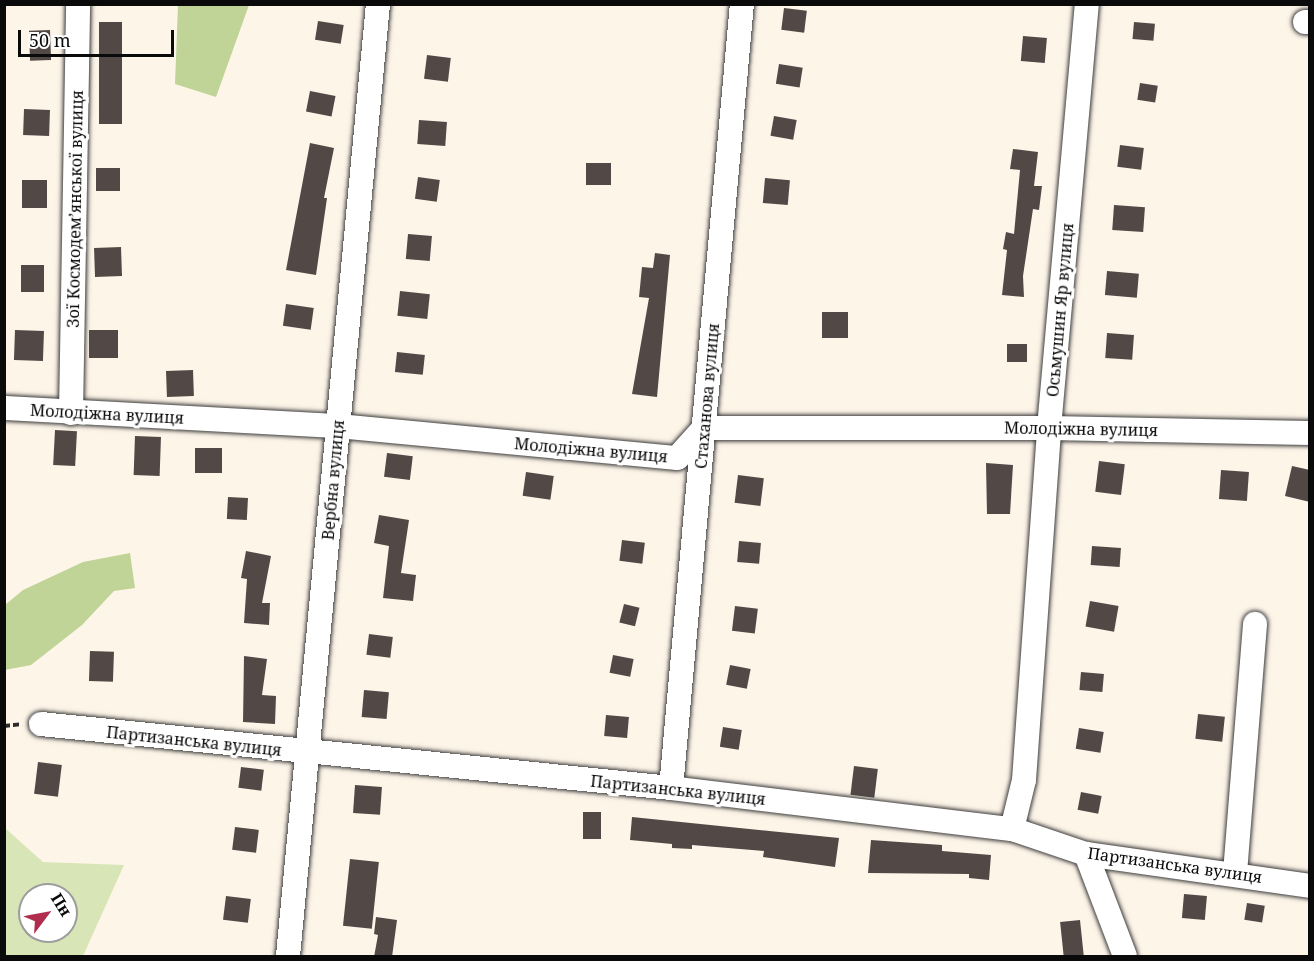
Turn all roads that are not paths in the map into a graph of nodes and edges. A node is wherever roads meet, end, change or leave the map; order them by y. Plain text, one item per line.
1 (78, 4) edge
2 (378, 4) edge
3 (742, 4) edge
4 (1087, 4) edge
5 (4, 408) edge
6 (71, 413) junction
7 (338, 426) junction
8 (704, 428) junction
9 (1049, 428) junction
10 (1310, 433) edge
11 (1255, 624) dead end
12 (40, 724) dead end
13 (307, 753) junction
14 (671, 788) junction
15 (1012, 829) junction
16 (1086, 854) junction
17 (1235, 873) junction
18 (1310, 886) edge
19 (288, 957) edge
20 (1125, 957) edge

1 - 6 street, Зої Космодем’янської вулиця
2 - 7 street, Вербна вулиця
3 - 8 street, Стаханова вулиця
4 - 9 street, Осьмушин Яр вулиця
5 - 6 street, Молодіжна вулиця
6 - 7 street, Молодіжна вулиця
7 - 8 street, Молодіжна вулиця
7 - 13 street, Вербна вулиця
8 - 9 street, Молодіжна вулиця
8 - 14 street, Стаханова вулиця
9 - 10 street, Молодіжна вулиця
9 - 15 street, Осьмушин Яр вулиця
11 - 17 street
12 - 13 street, Партизанська вулиця
13 - 14 street, Партизанська вулиця
13 - 19 street, Вербна вулиця
14 - 15 street, Партизанська вулиця
15 - 16 street, Партизанська вулиця
16 - 17 street, Партизанська вулиця
16 - 20 street
17 - 18 street, Партизанська вулиця

